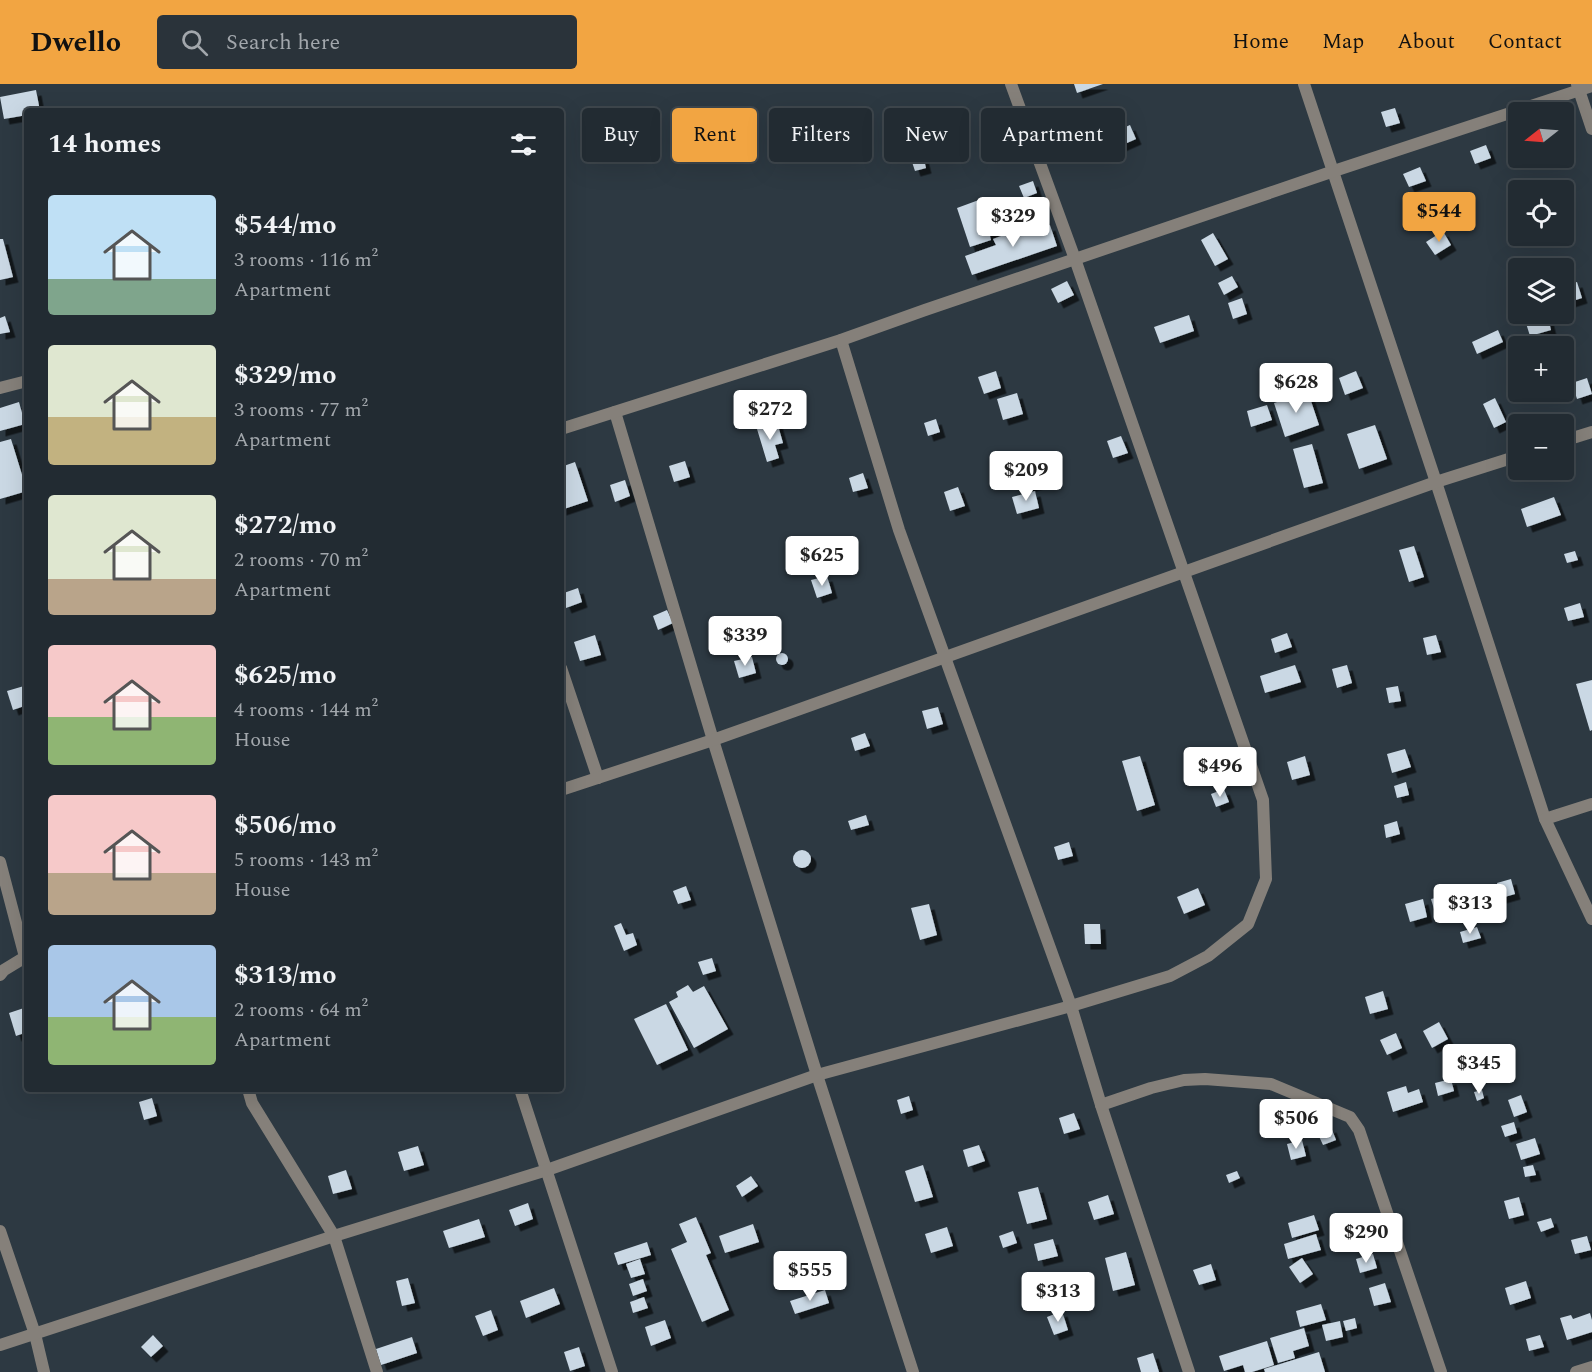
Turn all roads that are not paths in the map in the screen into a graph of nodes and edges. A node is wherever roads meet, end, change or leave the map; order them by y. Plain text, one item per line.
1 (1011, 84) edge
2 (1304, 84) edge
3 (1592, 86) edge
4 (1578, 87) edge
5 (1592, 129) edge
6 (1334, 171) junction
7 (1075, 259) junction
8 (841, 340) junction
9 (24, 382) edge
10 (0, 388) edge
11 (615, 412) junction
12 (564, 428) edge
13 (1592, 432) edge
14 (1574, 438) edge
15 (1508, 459) edge
16 (1436, 482) junction
17 (1184, 572) junction
18 (945, 657) junction
19 (564, 677) edge
20 (713, 740) junction
21 (598, 778) junction
22 (564, 789) edge
23 (1592, 804) edge
24 (1545, 819) junction
25 (0, 862) edge
26 (1592, 919) edge
27 (24, 949) edge
28 (24, 957) edge
29 (0, 975) edge
30 (1071, 1006) junction
31 (817, 1075) junction
32 (249, 1092) edge
33 (521, 1092) edge
34 (1101, 1105) junction
35 (547, 1170) junction
36 (0, 1231) edge
37 (334, 1236) junction
38 (34, 1334) junction
39 (0, 1345) edge
40 (1592, 1367) edge
41 (44, 1372) edge
42 (377, 1372) edge
43 (612, 1372) edge
44 (913, 1372) edge
45 (1189, 1372) edge
46 (1441, 1372) edge
47 (1576, 1372) edge

1 - 7 street
2 - 6 street
3 - 4 street
4 - 5 street
4 - 6 street
6 - 7 street
6 - 16 street
7 - 8 street
7 - 17 street
8 - 11 street
8 - 18 street
9 - 10 street
11 - 12 street
11 - 20 street
13 - 14 street
15 - 16 street
16 - 17 street
16 - 24 street
17 - 18 street
17 - 30 street
18 - 20 street
18 - 30 street
19 - 21 street
20 - 21 street
20 - 31 street
21 - 22 street
23 - 24 street
24 - 26 street
25 - 27 street
28 - 29 street
30 - 31 street
30 - 34 street
31 - 35 street
31 - 44 street
32 - 37 street
33 - 35 street
34 - 45 street
34 - 46 street
35 - 37 street
35 - 43 street
36 - 38 street
37 - 38 street
37 - 42 street
38 - 39 street
38 - 41 street
40 - 47 street

